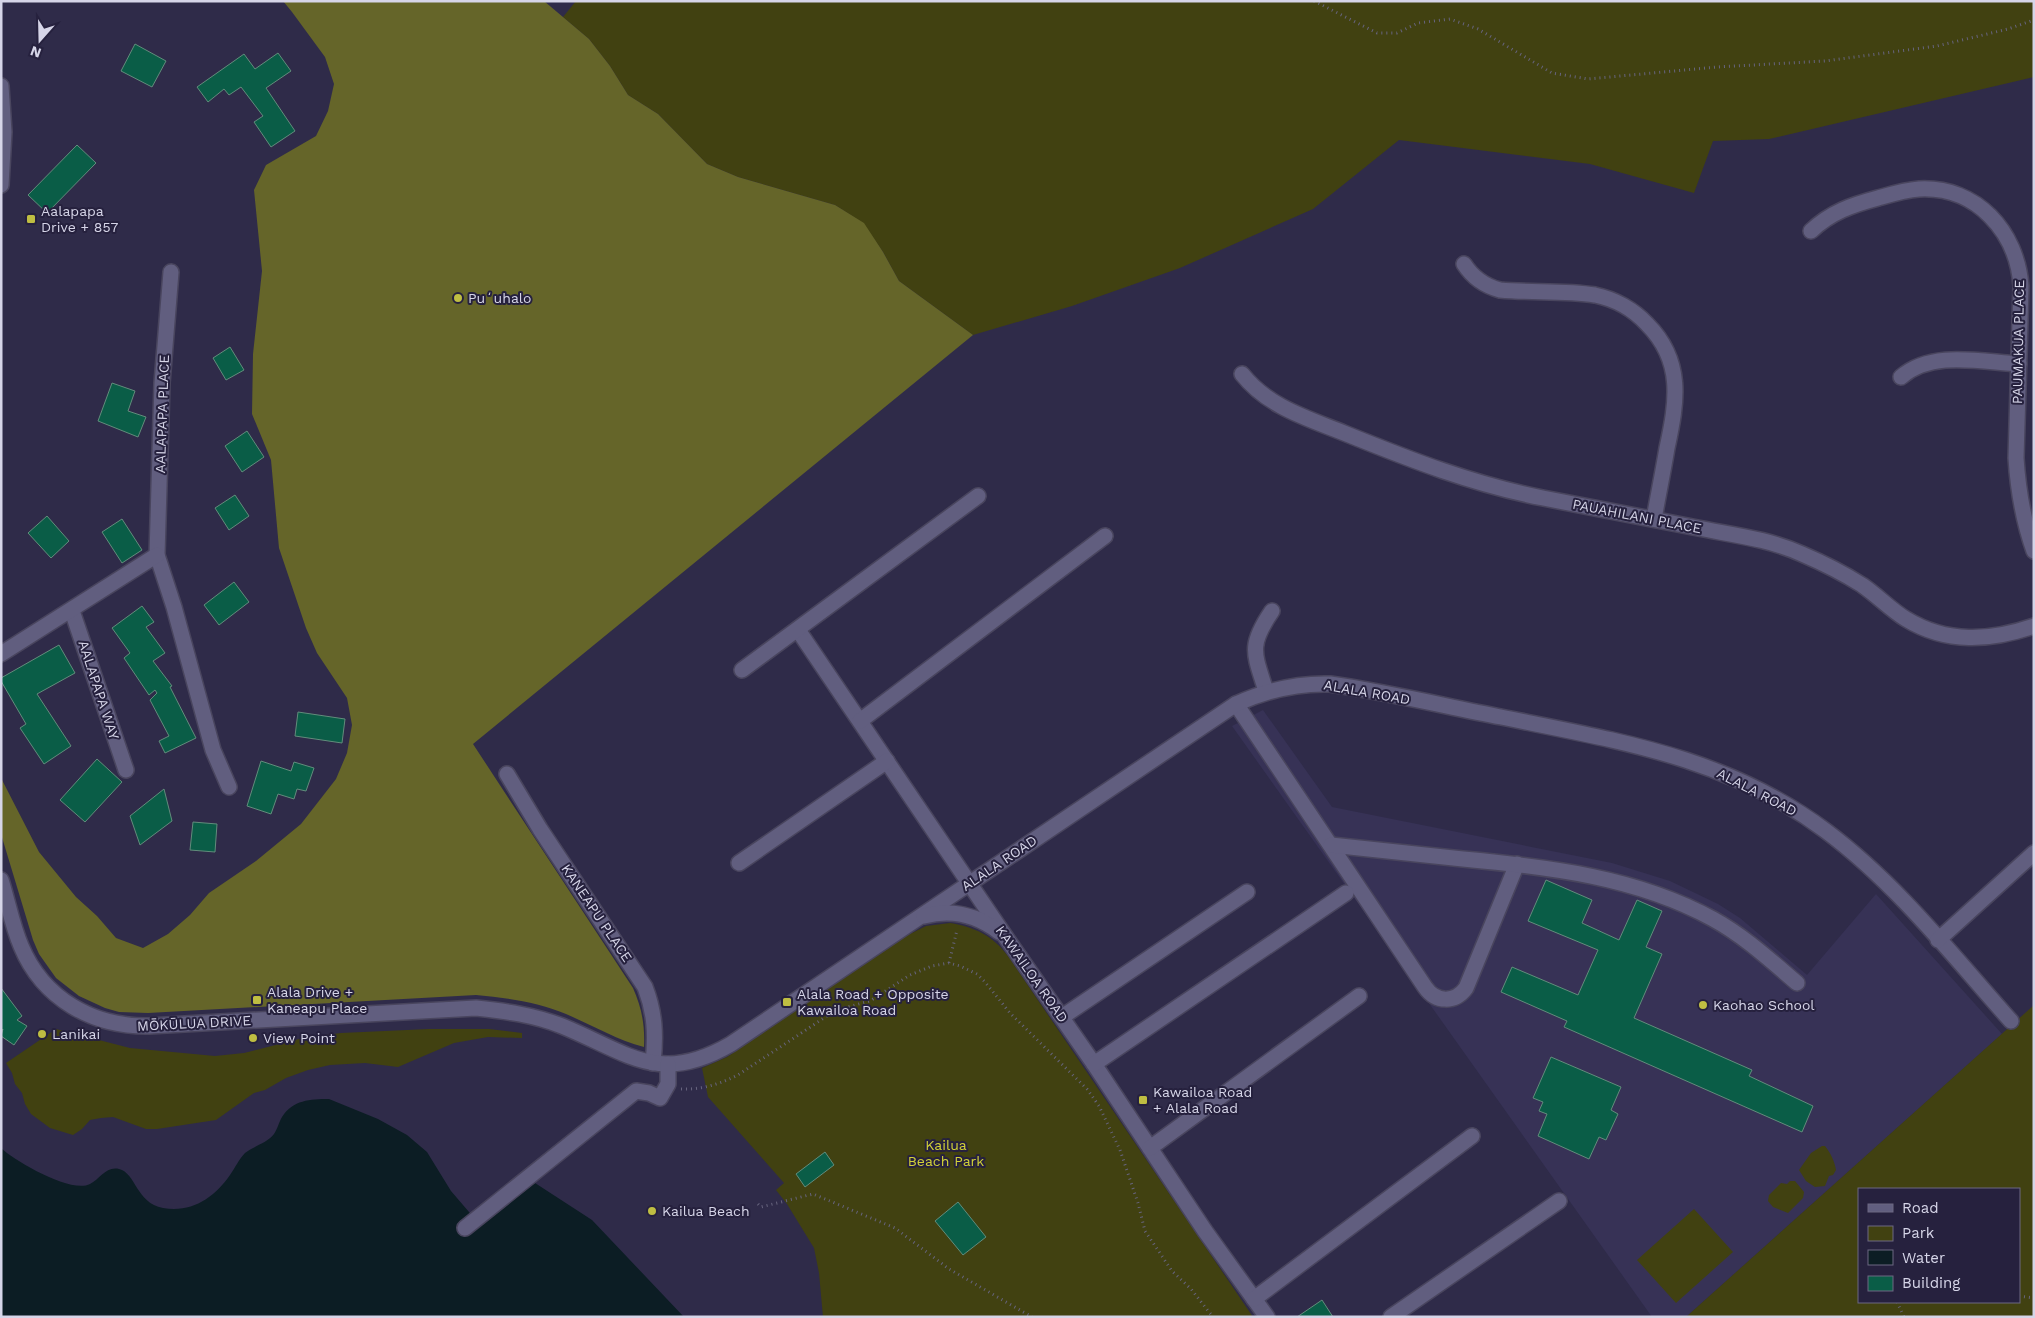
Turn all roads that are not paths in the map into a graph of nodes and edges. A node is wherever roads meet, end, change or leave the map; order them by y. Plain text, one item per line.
1 (1, 86) edge
2 (1, 185) edge
3 (1811, 231) dead end
4 (1464, 264) dead end
5 (171, 272) dead end
6 (2018, 364) junction
7 (1242, 374) dead end
8 (1901, 377) dead end
9 (978, 496) dead end
10 (1654, 519) junction
11 (1105, 536) dead end
12 (2034, 551) edge
13 (157, 555) junction
14 (72, 611) junction
15 (1272, 611) dead end
16 (2034, 626) edge
17 (798, 630) junction
18 (1, 654) edge
19 (742, 670) dead end
20 (1266, 691) junction
21 (1236, 704) junction
22 (860, 721) junction
23 (887, 761) junction
24 (126, 770) dead end
25 (507, 774) dead end
26 (229, 787) dead end
27 (1331, 845) junction
28 (2034, 853) edge
29 (739, 863) dead end
30 (1517, 864) junction
31 (1, 880) edge
32 (970, 882) junction
33 (1247, 892) dead end
34 (1346, 893) dead end
35 (914, 920) junction
36 (1007, 939) junction
37 (1938, 940) junction
38 (1797, 983) dead end
39 (1359, 996) dead end
40 (1062, 1017) junction
41 (2011, 1021) dead end
42 (653, 1063) junction
43 (668, 1064) junction
44 (1094, 1064) junction
45 (1472, 1136) dead end
46 (1150, 1148) junction
47 (1559, 1201) dead end
48 (465, 1228) dead end
49 (1254, 1299) junction
50 (1267, 1317) edge
51 (1392, 1317) edge

1 - 2 street
3 - 6 street, PAUMAKUA PLACE
4 - 10 street
5 - 13 street, AALAPAPA PLACE
6 - 8 street
6 - 12 street, PAUMAKUA PLACE
7 - 10 street, PAUAHILANI PLACE
9 - 17 street
10 - 16 street, PAUAHILANI PLACE
11 - 22 street
13 - 14 street
13 - 26 street, AALAPAPA PLACE
14 - 18 street
14 - 24 street, AALAPAPA WAY
15 - 20 street
17 - 19 street
17 - 22 street, KAWAILOA ROAD
20 - 21 street, ALALA ROAD
20 - 37 street, ALALA ROAD
21 - 27 street
21 - 32 street, ALALA ROAD
22 - 23 street, KAWAILOA ROAD
23 - 29 street
23 - 32 street, KAWAILOA ROAD
25 - 42 street, KANEAPU PLACE
27 - 30 street
27 - 30 street
28 - 37 street
30 - 38 street
31 - 42 street, MŌKŪLUA DRIVE
32 - 35 street, ALALA ROAD
32 - 36 street, KAWAILOA ROAD
33 - 40 street
34 - 44 street
35 - 36 street
35 - 43 street, ALALA ROAD
36 - 40 street, KAWAILOA ROAD
37 - 41 street, ALALA ROAD
39 - 46 street
40 - 44 street, KAWAILOA ROAD
42 - 43 street, MŌKŪLUA DRIVE
43 - 48 street
44 - 46 street, KAWAILOA ROAD
45 - 49 street
46 - 49 street, KAWAILOA ROAD
47 - 51 street
49 - 50 street, KAWAILOA ROAD

